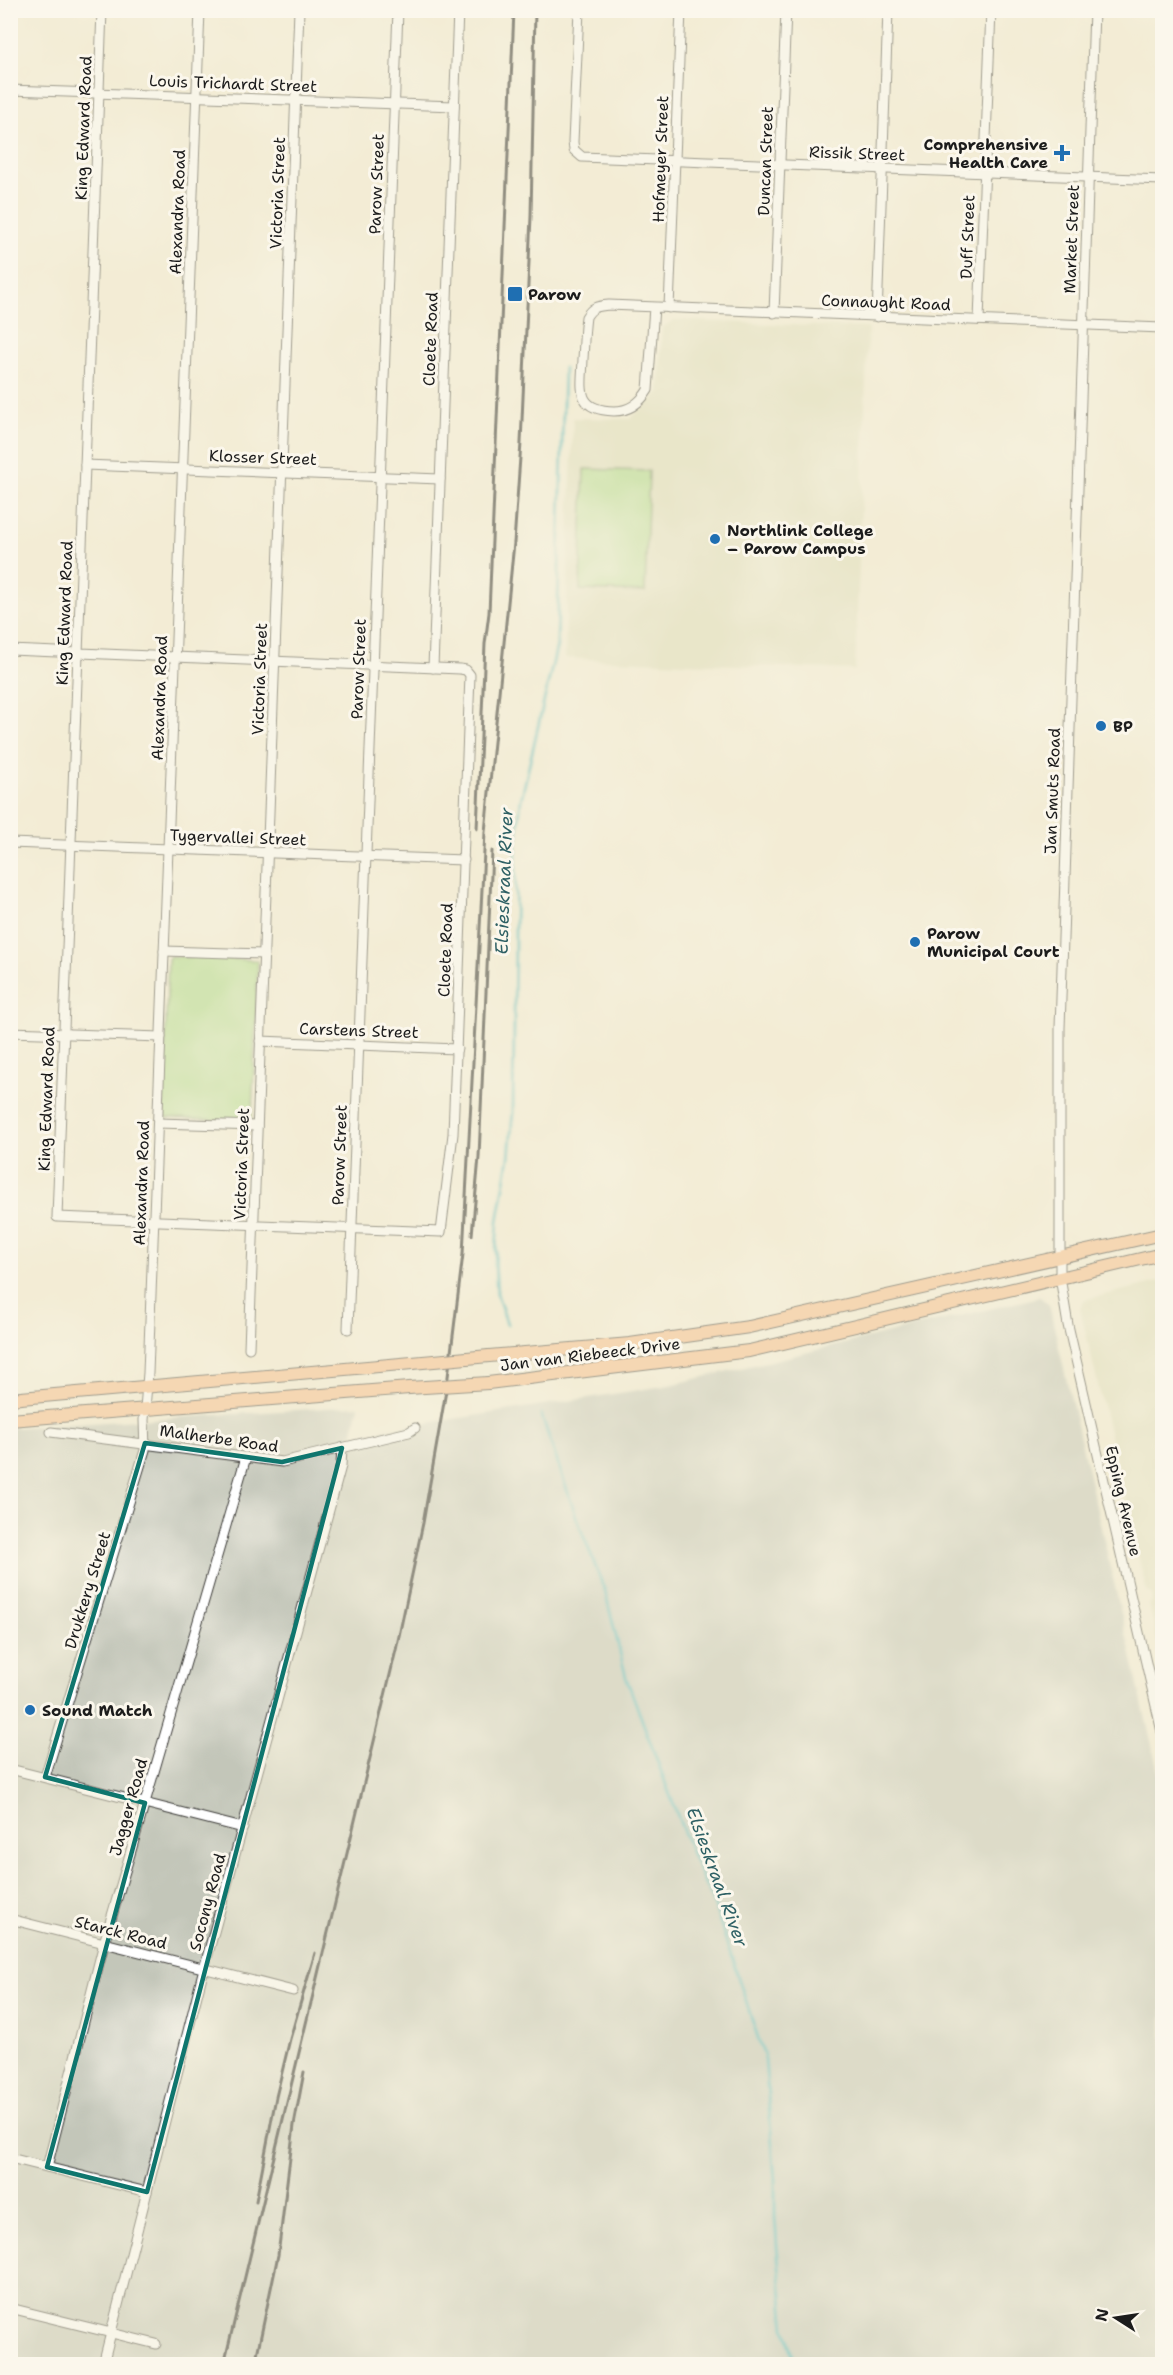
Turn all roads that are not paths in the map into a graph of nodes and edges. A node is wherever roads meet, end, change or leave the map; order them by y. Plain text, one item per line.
1 (102, 10) edge
2 (200, 10) edge
3 (299, 10) edge
4 (398, 10) edge
5 (458, 10) edge
6 (579, 10) edge
7 (681, 10) edge
8 (786, 10) edge
9 (888, 10) edge
10 (991, 10) edge
11 (1094, 10) edge
12 (10, 90) edge
13 (99, 94) junction
14 (197, 97) junction
15 (296, 100) junction
16 (394, 103) junction
17 (454, 106) junction
18 (675, 161) junction
19 (780, 165) junction
20 (883, 169) junction
21 (985, 173) junction
22 (1088, 177) junction
23 (1162, 180) edge
24 (654, 307) junction
25 (669, 308) junction
26 (774, 313) junction
27 (877, 317) junction
28 (979, 320) junction
29 (1083, 325) junction
30 (1162, 328) edge
31 (85, 465) junction
32 (183, 469) junction
33 (281, 473) junction
34 (380, 477) junction
35 (440, 479) junction
36 (10, 650) edge
37 (78, 653) junction
38 (176, 657) junction
39 (274, 661) junction
40 (373, 665) junction
41 (433, 668) junction
42 (10, 843) edge
43 (70, 846) junction
44 (168, 849) junction
45 (267, 853) junction
46 (366, 856) junction
47 (464, 860) junction
48 (164, 951) junction
49 (264, 954) junction
50 (10, 1032) edge
51 (63, 1034) junction
52 (161, 1037) junction
53 (260, 1041) junction
54 (359, 1045) junction
55 (457, 1049) junction
56 (158, 1123) junction
57 (257, 1126) junction
58 (154, 1221) junction
59 (254, 1225) junction
60 (352, 1229) junction
61 (1162, 1234) edge
62 (1162, 1254) edge
63 (1060, 1258) junction
64 (1060, 1277) junction
65 (348, 1329) dead end
66 (249, 1348) dead end
67 (147, 1386) junction
68 (11, 1399) edge
69 (145, 1410) junction
70 (10, 1420) edge
71 (415, 1428) dead end
72 (51, 1432) dead end
73 (145, 1443) junction
74 (342, 1448) junction
75 (246, 1457) junction
76 (1162, 1732) edge
77 (10, 1769) edge
78 (45, 1778) junction
79 (145, 1803) junction
80 (243, 1828) junction
81 (10, 1919) edge
82 (104, 1943) junction
83 (204, 1969) junction
84 (293, 1991) dead end
85 (10, 2158) edge
86 (47, 2167) junction
87 (147, 2192) junction
88 (10, 2308) edge
89 (111, 2334) junction
90 (156, 2344) dead end
91 (104, 2364) edge

1 - 13 street, King Edward Road
2 - 14 street, Alexandra Road
3 - 15 street, Victoria Street
4 - 16 street, Parow Street
5 - 17 street, Cloete Road
6 - 18 street, Rissik Street
7 - 18 street, Hofmeyer Street
8 - 19 street, Duncan Street
9 - 20 street
10 - 21 street, Duff Street
11 - 22 street, Market Street
12 - 13 street, Louis Trichardt Street
13 - 14 street, Louis Trichardt Street
13 - 31 street, King Edward Road
14 - 15 street, Louis Trichardt Street
14 - 32 street, Alexandra Road
15 - 16 street, Louis Trichardt Street
15 - 33 street, Victoria Street
16 - 17 street, Louis Trichardt Street
16 - 34 street, Parow Street
17 - 35 street, Cloete Road
18 - 19 street, Rissik Street
18 - 25 street, Hofmeyer Street
19 - 20 street, Rissik Street
19 - 26 street, Duncan Street
20 - 21 street, Rissik Street
20 - 27 street
21 - 22 street, Rissik Street
21 - 28 street, Duff Street
22 - 23 street, Rissik Street
22 - 29 street, Market Street
24 - 24 street, Connaught Road
24 - 25 street, Connaught Road
25 - 26 street, Connaught Road
26 - 27 street, Connaught Road
27 - 28 street, Connaught Road
28 - 29 street, Connaught Road
29 - 30 street, Connaught Road
29 - 63 street, Jan Smuts Road
31 - 32 street, Klosser Street
31 - 37 street, King Edward Road
32 - 33 street, Klosser Street
32 - 38 street, Alexandra Road
33 - 34 street, Klosser Street
33 - 39 street, Victoria Street
34 - 35 street, Klosser Street
34 - 40 street, Parow Street
35 - 41 street, Cloete Road
36 - 37 street
37 - 38 street
37 - 43 street, King Edward Road
38 - 39 street
38 - 44 street, Alexandra Road
39 - 40 street
39 - 45 street, Victoria Street
40 - 41 street
40 - 46 street, Parow Street
41 - 47 street, Cloete Road
42 - 43 street, Tygervallei Street
43 - 44 street, Tygervallei Street
43 - 51 street, King Edward Road
44 - 45 street, Tygervallei Street
44 - 48 street, Alexandra Road
45 - 46 street, Tygervallei Street
45 - 49 street, Victoria Street
46 - 47 street, Tygervallei Street
46 - 54 street, Parow Street
47 - 55 street, Cloete Road
48 - 49 street
48 - 52 street, Alexandra Road
49 - 53 street, Victoria Street
50 - 51 street
51 - 52 street
51 - 58 street, King Edward Road
52 - 56 street, Alexandra Road
53 - 54 street, Carstens Street
53 - 57 street, Victoria Street
54 - 55 street, Carstens Street
54 - 60 street, Parow Street
55 - 60 street, Cloete Road
56 - 57 street
56 - 58 street, Alexandra Road
57 - 59 street, Victoria Street
58 - 59 street
58 - 67 street, Alexandra Road
59 - 60 street
59 - 66 street, Victoria Street
60 - 65 street, Parow Street
61 - 63 main road, Jan van Riebeeck Drive
62 - 64 main road, Jan van Riebeeck Drive
63 - 64 street, Jan Smuts Road
63 - 67 main road, Jan van Riebeeck Drive, bridge
64 - 69 main road, Jan van Riebeeck Drive, bridge
64 - 76 street, Epping Avenue
67 - 68 main road, Jan van Riebeeck Drive
67 - 69 street, Alexandra Road
69 - 70 main road, Jan van Riebeeck Drive
69 - 73 street, Drukkery Street
71 - 74 street, Malherbe Road
72 - 73 street, Malherbe Road
73 - 75 street, Malherbe Road
73 - 78 street, Drukkery Street
74 - 75 street, Malherbe Road
74 - 80 street, Socony Road
75 - 79 street, Jagger Road
77 - 78 street
78 - 79 street
79 - 80 street
79 - 82 street, Jagger Road
80 - 83 street, Socony Road
81 - 82 street, Starck Road
82 - 83 street, Starck Road
82 - 86 street, Jagger Road
83 - 84 street, Starck Road
83 - 87 street, Socony Road
85 - 86 street
86 - 87 street
87 - 89 street, Socony Road
88 - 89 street
89 - 90 street
89 - 91 street, Socony Road

